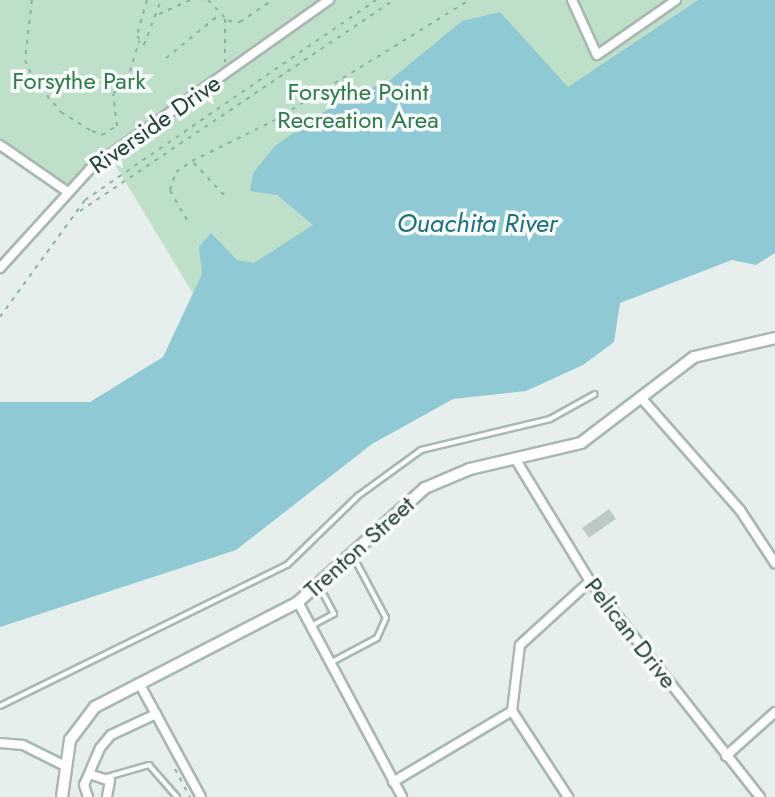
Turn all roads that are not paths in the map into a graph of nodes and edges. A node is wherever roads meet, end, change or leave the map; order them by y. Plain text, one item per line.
1 (329, 0) edge
2 (572, 0) edge
3 (676, 0) edge
4 (0, 145) edge
5 (65, 190) junction
6 (0, 268) edge
7 (775, 338) edge
8 (595, 394) dead end
9 (643, 400) junction
10 (516, 460) junction
11 (350, 550) junction
12 (775, 563) edge
13 (590, 581) junction
14 (317, 583) junction
15 (298, 602) junction
16 (311, 626) junction
17 (330, 663) junction
18 (139, 683) junction
19 (0, 706) edge
20 (512, 711) junction
21 (775, 712) edge
22 (156, 714) junction
23 (0, 743) edge
24 (726, 756) junction
25 (63, 765) junction
26 (92, 775) junction
27 (107, 777) junction
28 (393, 782) junction
29 (62, 797) edge
30 (88, 797) edge
31 (107, 797) edge
32 (177, 797) edge
33 (201, 797) edge
34 (402, 797) edge
35 (568, 797) edge
36 (760, 797) edge

1 - 5 street, Riverside Drive
2 - 3 street
4 - 5 street
5 - 6 street, Riverside Drive
7 - 9 street, Trenton Street
8 - 19 lane
9 - 10 street, Trenton Street
9 - 12 street
10 - 11 street, Trenton Street
10 - 13 street, Pelican Drive
11 - 14 street, Trenton Street
11 - 17 lane
13 - 20 street
13 - 24 street, Pelican Drive
14 - 15 street, Trenton Street
14 - 16 lane
15 - 16 street
15 - 18 street, Trenton Street
16 - 17 street
17 - 28 street
18 - 22 street
18 - 25 street, Trenton Street
20 - 28 street
20 - 35 street
21 - 24 street
22 - 26 street
22 - 33 street
23 - 25 street
24 - 36 street, Pelican Drive
25 - 29 street
26 - 27 street
26 - 30 street
27 - 31 street
27 - 32 lane
28 - 34 street

